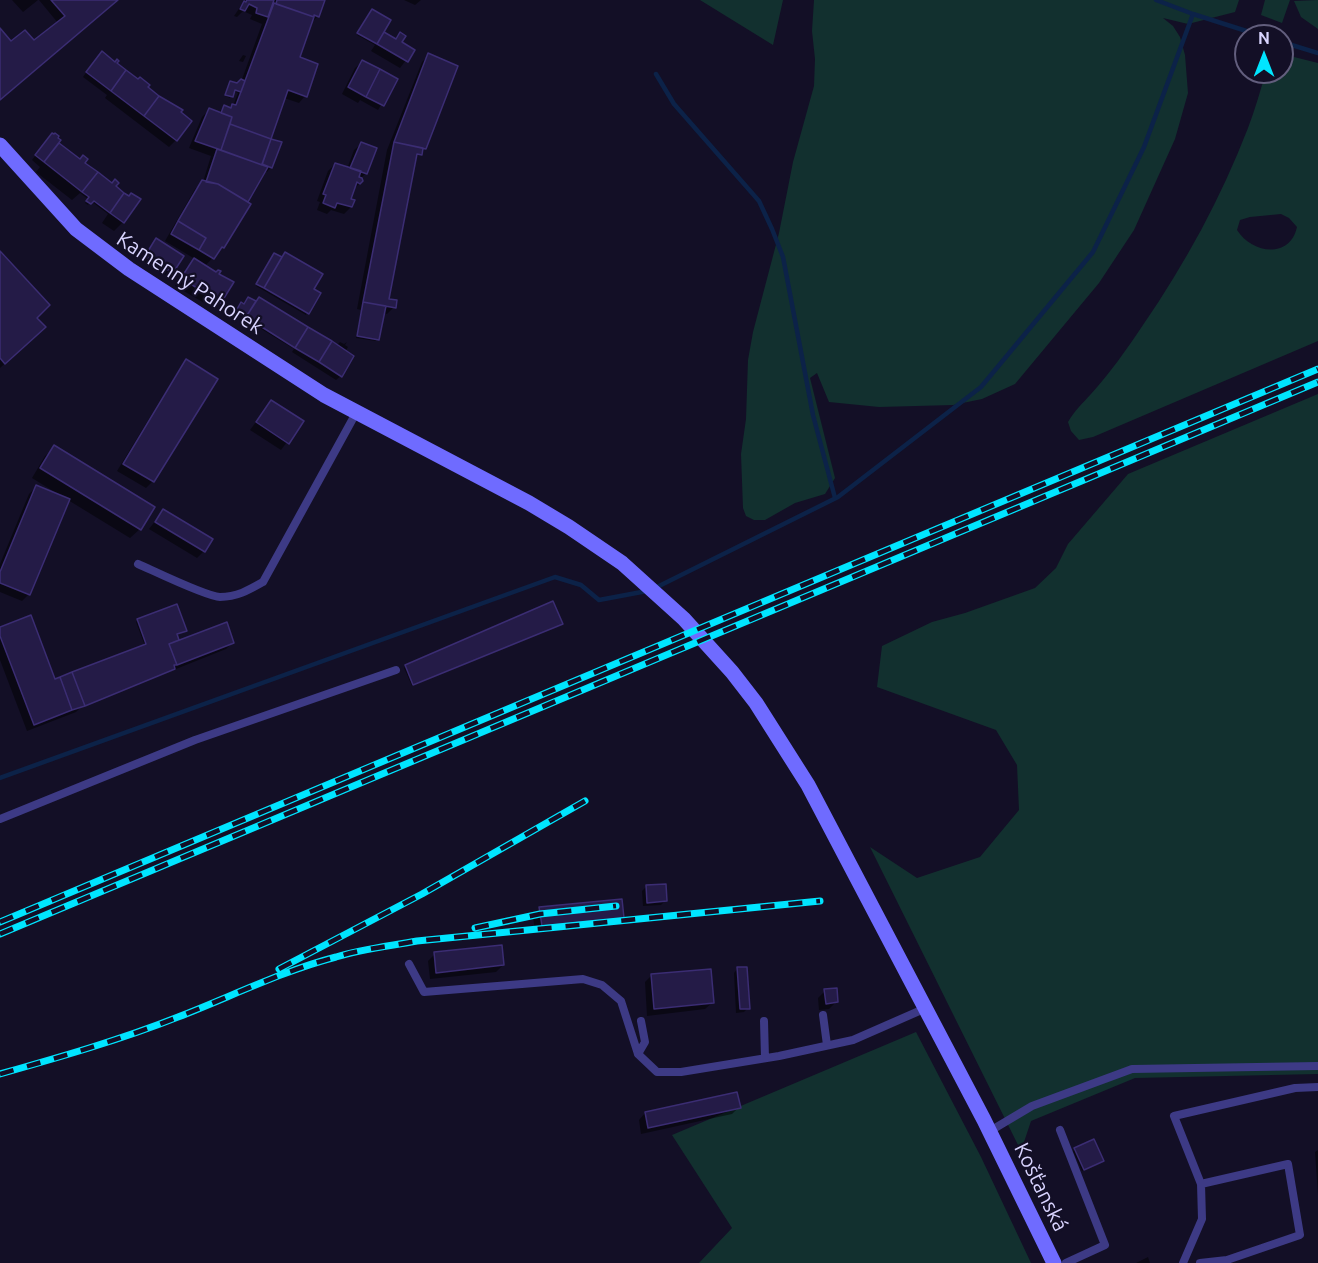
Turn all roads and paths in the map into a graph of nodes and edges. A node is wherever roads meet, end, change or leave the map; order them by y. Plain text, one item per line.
1 (0, 145) edge
2 (356, 413) junction
3 (138, 564) dead end
4 (396, 670) dead end
5 (756, 703) joint
6 (0, 819) edge
7 (408, 964) dead end
8 (926, 1008) junction
9 (823, 1015) dead end
10 (641, 1021) dead end
11 (764, 1021) dead end
12 (827, 1046) junction
13 (638, 1054) junction
14 (765, 1058) junction
15 (1318, 1066) edge
16 (1318, 1087) edge
17 (1060, 1130) dead end
18 (990, 1131) junction
19 (1201, 1184) junction
20 (1054, 1263) edge
21 (1066, 1263) edge
22 (1183, 1263) edge
23 (1200, 1263) edge

1 - 2 street, Kamenný Pahorek
2 - 3 lane
2 - 5 street, Kamenný Pahorek
4 - 6 lane
5 - 8 street, Košťanská
7 - 13 lane
8 - 12 lane
8 - 18 street, Košťanská
9 - 12 lane
10 - 13 lane
11 - 14 lane
12 - 14 lane
13 - 14 lane
15 - 18 lane
16 - 19 lane
17 - 21 lane
18 - 20 street, Košťanská
19 - 22 lane
19 - 23 lane

